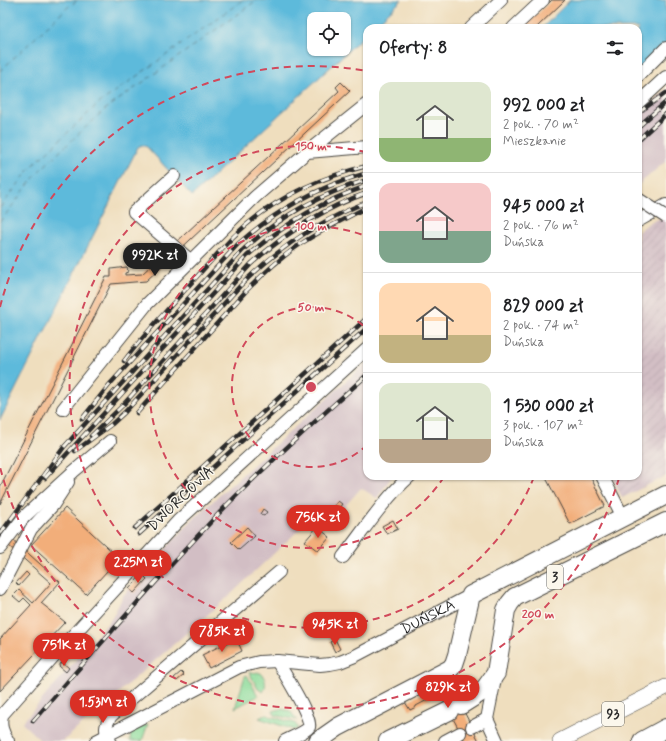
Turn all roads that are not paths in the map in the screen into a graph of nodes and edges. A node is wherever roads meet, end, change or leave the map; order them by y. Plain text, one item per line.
1 (501, 0) edge
2 (543, 0) edge
3 (475, 24) edge
4 (517, 24) edge
5 (666, 48) edge
6 (642, 72) edge
7 (666, 77) edge
8 (642, 99) edge
9 (363, 107) edge
10 (363, 147) edge
11 (306, 152) junction
12 (174, 176) dead end
13 (642, 203) edge
14 (666, 205) edge
15 (666, 218) edge
16 (642, 219) edge
17 (190, 260) junction
18 (363, 353) edge
19 (63, 409) dead end
20 (110, 441) dead end
21 (73, 472) junction
22 (406, 480) edge
23 (604, 480) edge
24 (666, 495) edge
25 (623, 517) junction
26 (666, 522) edge
27 (0, 548) edge
28 (343, 557) dead end
29 (279, 572) dead end
30 (0, 589) edge
31 (471, 595) junction
32 (277, 661) junction
33 (496, 673) junction
34 (666, 687) edge
35 (487, 719) junction
36 (0, 721) edge
37 (472, 727) dead end
38 (666, 728) edge
39 (460, 733) dead end
40 (109, 738) edge
41 (8, 741) edge
42 (96, 741) edge
43 (285, 741) edge
44 (318, 741) edge
45 (388, 741) edge
46 (444, 741) edge
47 (497, 741) edge
48 (560, 741) edge
49 (642, 741) edge

1 - 3 street
2 - 4 street
5 - 6 street
7 - 8 street
9 - 11 street
10 - 11 street
11 - 17 street
12 - 17 street
13 - 15 street, bridge
14 - 16 street
17 - 19 street
18 - 36 street, DWORCOWA
20 - 21 street
21 - 27 street
21 - 30 street
22 - 28 street
23 - 25 street
24 - 25 highway, DUŃSKA / 3
25 - 31 highway, DUŃSKA / 3
26 - 33 highway, 3
29 - 40 street
31 - 32 street, DUŃSKA
31 - 44 highway
32 - 40 street, DUŃSKA
32 - 43 street
33 - 35 street
33 - 45 highway, 3
34 - 48 main road, 93
35 - 37 street
35 - 47 street
36 - 41 street
38 - 49 highway
39 - 46 street
40 - 42 street, DUŃSKA

